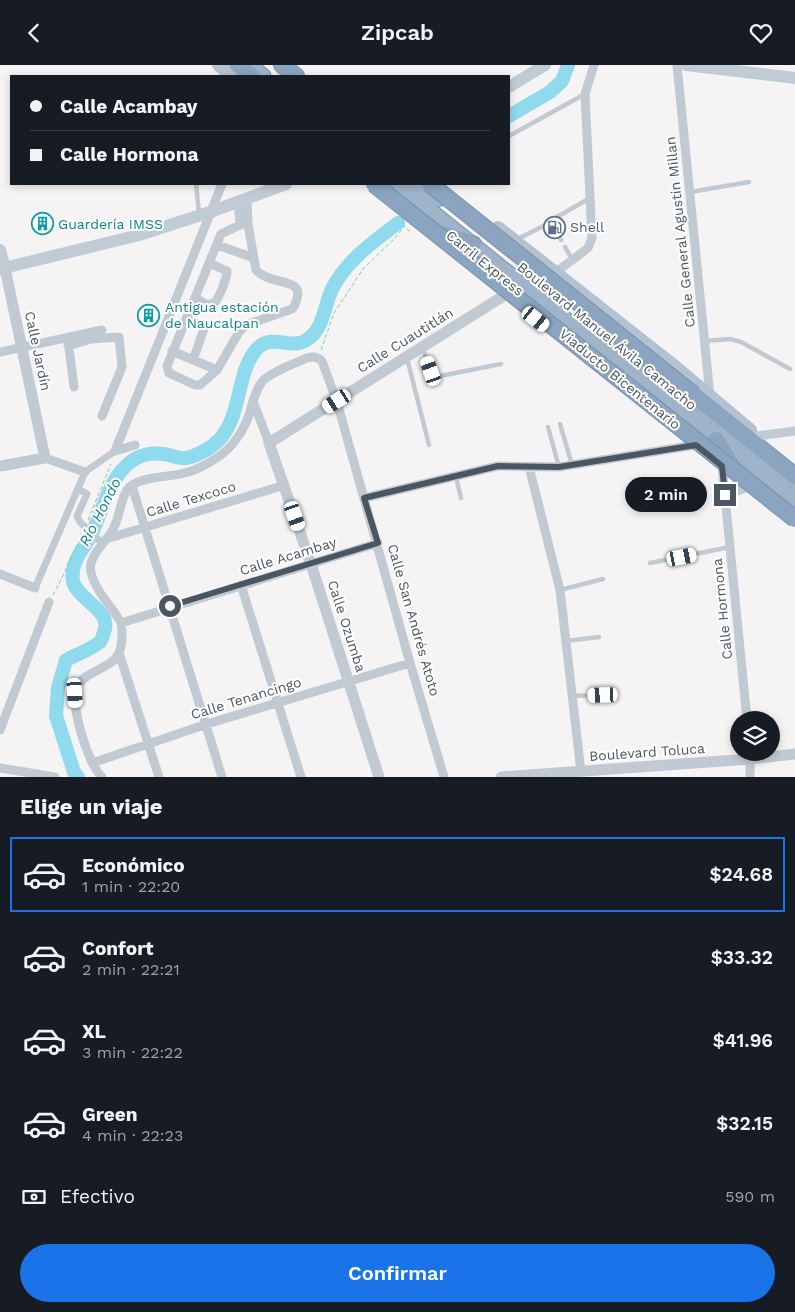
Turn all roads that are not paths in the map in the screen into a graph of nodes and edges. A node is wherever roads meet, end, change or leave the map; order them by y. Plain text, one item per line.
1 (219, 65) edge
2 (226, 65) edge
3 (238, 65) edge
4 (249, 65) edge
5 (273, 65) edge
6 (282, 65) edge
7 (545, 65) edge
8 (594, 65) edge
9 (677, 65) edge
10 (686, 65) edge
11 (764, 69) edge
12 (295, 73) edge
13 (232, 75) edge
14 (239, 75) edge
15 (251, 75) edge
16 (263, 75) edge
17 (795, 78) edge
18 (510, 86) edge
19 (585, 93) junction
20 (510, 135) edge
21 (749, 181) dead end
22 (196, 185) edge
23 (221, 185) edge
24 (283, 185) edge
25 (371, 185) edge
26 (371, 185) edge
27 (387, 185) edge
28 (398, 185) edge
29 (420, 185) edge
30 (431, 185) edge
31 (441, 185) edge
32 (690, 192) junction
33 (590, 198) junction
34 (242, 200) junction
35 (205, 214) junction
36 (244, 225) junction
37 (417, 228) junction
38 (556, 231) dead end
39 (561, 240) dead end
40 (514, 241) junction
41 (473, 244) junction
42 (217, 245) junction
43 (565, 247) dead end
44 (0, 250) edge
45 (254, 258) junction
46 (572, 259) junction
47 (209, 263) junction
48 (3, 269) edge
49 (555, 273) junction
50 (574, 287) junction
51 (505, 295) junction
52 (194, 298) junction
53 (186, 319) junction
54 (592, 324) junction
55 (102, 330) dead end
56 (68, 341) junction
57 (704, 341) junction
58 (423, 346) junction
59 (22, 347) junction
60 (172, 351) junction
61 (0, 352) edge
62 (406, 356) junction
63 (193, 360) junction
64 (501, 363) dead end
65 (790, 369) dead end
66 (217, 370) junction
67 (74, 387) dead end
68 (710, 396) junction
69 (253, 401) junction
70 (337, 401) junction
71 (102, 416) dead end
72 (560, 424) dead end
73 (548, 427) dead end
74 (795, 431) edge
75 (757, 436) junction
76 (716, 440) junction
77 (269, 443) junction
78 (135, 445) dead end
79 (430, 445) dead end
80 (696, 445) junction
81 (116, 451) junction
82 (44, 458) junction
83 (0, 465) edge
84 (572, 465) junction
85 (722, 466) junction
86 (529, 467) junction
87 (559, 467) junction
88 (795, 468) edge
89 (85, 473) junction
90 (795, 476) edge
91 (456, 477) junction
92 (744, 484) junction
93 (284, 485) junction
94 (132, 486) junction
95 (795, 488) edge
96 (78, 489) junction
97 (725, 495) junction
98 (364, 498) junction
99 (462, 498) dead end
100 (795, 503) edge
101 (795, 511) edge
102 (795, 519) edge
103 (795, 525) edge
104 (146, 528) junction
105 (102, 540) junction
106 (378, 543) junction
107 (730, 547) junction
108 (650, 563) dead end
109 (311, 564) junction
110 (0, 574) edge
111 (603, 579) dead end
112 (241, 585) junction
113 (35, 588) joint
114 (560, 590) junction
115 (49, 602) dead end
116 (170, 606) junction
117 (121, 623) junction
118 (598, 637) dead end
119 (566, 641) junction
120 (119, 653) junction
121 (410, 663) junction
122 (349, 682) junction
123 (603, 695) dead end
124 (572, 696) junction
125 (278, 703) junction
126 (746, 711) edge
127 (207, 724) junction
128 (0, 730) edge
129 (148, 743) junction
130 (795, 754) edge
131 (780, 755) edge
132 (730, 758) edge
133 (750, 761) edge
134 (92, 763) junction
135 (0, 768) edge
136 (581, 772) junction
137 (55, 777) edge
138 (102, 777) edge
139 (159, 777) edge
140 (222, 777) edge
141 (301, 777) edge
142 (379, 777) edge
143 (444, 777) edge
144 (501, 777) edge
145 (750, 777) edge

1 - 13 main road
2 - 14 highway
3 - 15 highway
4 - 16 highway
5 - 12 highway
6 - 12 highway
7 - 18 main road
8 - 19 street
9 - 32 street, Calle General Agustín Millan
10 - 11 main road
11 - 17 main road
19 - 20 lane
19 - 33 street
21 - 32 lane
22 - 35 lane
23 - 35 street
24 - 34 main road
25 - 37 main road
26 - 102 highway, Viaducto Bicentenario, bridge
27 - 101 highway, Carril Express
28 - 41 highway, Boulevard Manuel Ávila Camacho
29 - 54 highway, Boulevard Manuel Ávila Camacho
30 - 90 highway, bridge
31 - 40 main road
32 - 57 street, Calle General Agustín Millan
33 - 40 lane
33 - 46 street
34 - 35 main road
34 - 36 street
35 - 48 main road
35 - 81 street
36 - 42 street
36 - 45 street
37 - 41 highway
37 - 51 main road
38 - 39 lane
40 - 49 main road
41 - 76 highway, Boulevard Manuel Ávila Camacho
42 - 45 street
42 - 47 street
43 - 46 lane
44 - 48 main road, Calle Jardín
45 - 66 street
46 - 49 street
47 - 52 street
47 - 52 street
48 - 59 street, Calle Jardín
49 - 50 main road
50 - 54 highway
50 - 68 main road
51 - 58 street, Calle Cuautitlán
51 - 80 main road
52 - 53 street
53 - 60 street
53 - 63 street
54 - 95 highway, Boulevard Manuel Ávila Camacho
55 - 56 street
56 - 59 street
56 - 67 street
56 - 71 street
57 - 65 lane
57 - 68 street, Calle General Agustín Millan
58 - 62 street, Calle Cuautitlán
58 - 64 lane
59 - 61 street
59 - 82 street, Calle Jardín
60 - 63 street
60 - 66 street
62 - 70 street, Calle Cuautitlán
62 - 79 lane
63 - 66 street
68 - 75 main road
69 - 70 street, Calle San Andrés Atoto
69 - 77 street, Calle Ozumba
69 - 94 street
70 - 77 street, Calle Cuautitlán
70 - 98 street, Calle San Andrés Atoto
72 - 84 lane
73 - 87 lane
74 - 75 street
75 - 88 main road
76 - 92 highway
76 - 100 highway, Boulevard Manuel Ávila Camacho
77 - 93 street, Calle Ozumba
78 - 81 street
80 - 84 street
80 - 85 main road
81 - 89 street
82 - 83 street
82 - 89 street
84 - 87 street
85 - 92 main road
85 - 97 street, Calle Hormona
86 - 87 street
86 - 91 street
86 - 114 street
89 - 96 street
91 - 98 street
91 - 99 lane
92 - 97 street
92 - 103 main road
93 - 104 street, Calle Texcoco
93 - 109 street, Calle Ozumba
94 - 104 street
94 - 105 street
96 - 105 street
96 - 113 street
97 - 107 street, Calle Hormona
98 - 106 street, Calle San Andrés Atoto
104 - 105 street, Calle Texcoco
104 - 116 street
105 - 117 street
106 - 109 street, Calle Acambay
106 - 121 street, Calle San Andrés Atoto
107 - 108 lane
107 - 126 street, Calle Hormona
109 - 112 street, Calle Acambay
109 - 122 street, Calle Ozumba
110 - 113 street
111 - 114 lane
112 - 116 street, Calle Acambay
112 - 125 street
114 - 119 street
115 - 128 street
116 - 117 street, Calle Acambay
116 - 127 street
117 - 120 street
118 - 119 lane
119 - 124 street
120 - 129 street
120 - 134 street
121 - 122 street, Calle Tenancingo
121 - 143 street, Calle San Andrés Atoto
122 - 125 street, Calle Tenancingo
122 - 142 street, Calle Ozumba
123 - 124 lane
124 - 136 street
125 - 127 street, Calle Tenancingo
125 - 141 street
127 - 129 street, Calle Tenancingo
127 - 140 street
129 - 134 street, Calle Tenancingo
129 - 139 street
130 - 131 street, Boulevard Toluca
132 - 136 street, Boulevard Toluca
133 - 145 street
134 - 138 street
135 - 137 street
136 - 144 street, Boulevard Toluca

